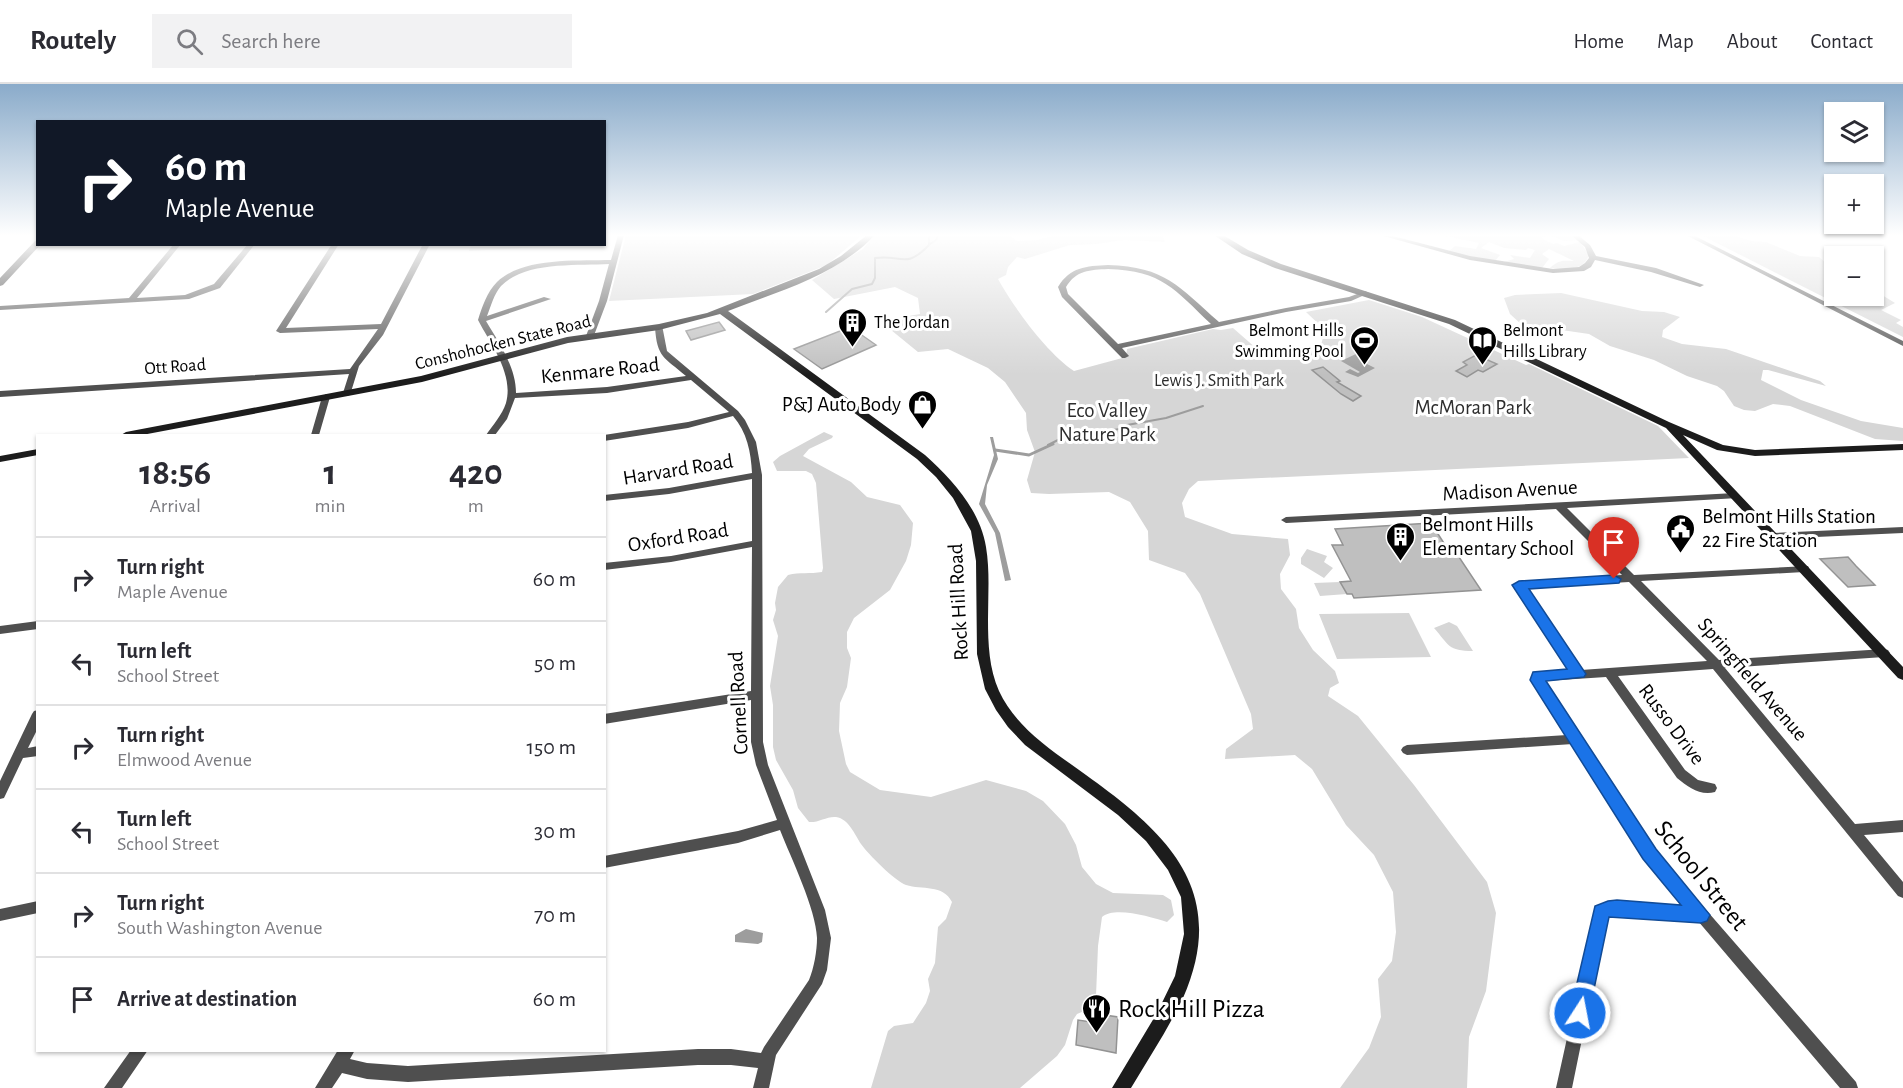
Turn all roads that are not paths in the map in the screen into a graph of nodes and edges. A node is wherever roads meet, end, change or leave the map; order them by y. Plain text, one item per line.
1 (146, 282) edge
2 (222, 282) edge
3 (312, 282) edge
4 (407, 282) edge
5 (502, 282) edge
6 (608, 282) edge
7 (795, 282) edge
8 (1065, 282) edge
9 (1169, 282) edge
10 (1330, 282) edge
11 (1689, 282) edge
12 (1780, 282) edge
13 (1700, 285) dead end
14 (1365, 293) junction
15 (547, 299) dead end
16 (131, 300) junction
17 (0, 308) edge
18 (722, 311) junction
19 (482, 320) junction
20 (1217, 325) junction
21 (384, 326) junction
22 (659, 327) junction
23 (590, 336) junction
24 (1903, 345) edge
25 (1116, 347) junction
26 (1125, 356) dead end
27 (501, 357) junction
28 (352, 371) junction
29 (693, 377) junction
30 (347, 393) junction
31 (0, 394) edge
32 (512, 396) junction
33 (326, 397) junction
34 (735, 413) junction
35 (1665, 424) junction
36 (169, 431) edge
37 (137, 434) edge
38 (315, 434) edge
39 (491, 434) edge
40 (606, 438) edge
41 (1903, 447) edge
42 (1721, 448) junction
43 (1691, 450) junction
44 (36, 452) edge
45 (0, 459) edge
46 (757, 475) junction
47 (1735, 496) junction
48 (606, 498) edge
49 (1558, 506) junction
50 (1286, 520) dead end
51 (1903, 530) edge
52 (1773, 536) junction
53 (757, 543) junction
54 (606, 567) edge
55 (1803, 568) junction
56 (1631, 578) junction
57 (36, 625) edge
58 (0, 630) edge
59 (1884, 654) junction
60 (1716, 664) junction
61 (1609, 672) junction
62 (1578, 674) junction
63 (1903, 674) edge
64 (756, 695) junction
65 (36, 718) edge
66 (606, 719) edge
67 (1575, 739) junction
68 (1407, 750) dead end
69 (36, 751) edge
70 (19, 754) junction
71 (1711, 788) dead end
72 (0, 794) edge
73 (784, 823) junction
74 (1903, 826) edge
75 (1852, 830) junction
76 (606, 862) edge
77 (1903, 892) edge
78 (36, 907) edge
79 (0, 915) edge
80 (1701, 915) junction
81 (139, 1052) edge
82 (346, 1052) edge
83 (765, 1061) junction
84 (338, 1064) junction
85 (112, 1088) edge
86 (323, 1088) edge
87 (761, 1088) edge
88 (1121, 1088) edge
89 (1564, 1088) edge
90 (1850, 1088) edge

1 - 16 street
2 - 16 street
3 - 21 street
4 - 21 street
5 - 19 street
6 - 23 street
7 - 18 main road, Conshohocken State Road
8 - 25 street
9 - 20 street
10 - 14 main road
11 - 13 street
12 - 24 street
14 - 20 street
14 - 35 main road
15 - 19 street
16 - 17 street
18 - 22 main road, Conshohocken State Road
18 - 88 main road, Rock Hill Road
19 - 27 street
20 - 25 street
21 - 28 street
22 - 23 main road, Conshohocken State Road
22 - 29 street, Cornell Road
23 - 27 main road, Conshohocken State Road
25 - 26 street
27 - 30 main road, Conshohocken State Road
27 - 32 street
28 - 30 street
28 - 31 street, Ott Road
29 - 32 street, Kenmare Road
29 - 34 street, Cornell Road
30 - 33 main road, Conshohocken State Road
32 - 39 street
33 - 36 main road, Conshohocken State Road
33 - 38 street
34 - 40 street
34 - 46 street, Cornell Road
35 - 42 main road
35 - 43 main road
36 - 37 main road, Conshohocken State Road
41 - 42 main road
42 - 43 main road
43 - 47 main road
44 - 45 main road
46 - 48 street, Harvard Road
46 - 53 street, Cornell Road
47 - 49 street, Madison Avenue
47 - 52 main road
49 - 50 street, Madison Avenue
49 - 56 street, Springfield Avenue
51 - 52 street
52 - 55 main road
53 - 54 street, Oxford Road
53 - 64 street, Cornell Road
55 - 56 street
55 - 59 main road
56 - 60 street, Springfield Avenue
56 - 62 street
57 - 58 street
59 - 60 street
59 - 63 main road
60 - 61 street
60 - 75 street, Springfield Avenue
61 - 62 street
61 - 71 street, Russo Drive
62 - 67 street, School Street
64 - 66 street
64 - 73 street, Cornell Road
65 - 70 street
67 - 68 street
67 - 80 street, School Street
69 - 70 street
70 - 72 street
73 - 76 street
73 - 83 street, Cornell Road
74 - 75 street
75 - 77 street, Springfield Avenue
78 - 79 street
80 - 89 street
80 - 90 street, School Street
81 - 85 street
82 - 84 street
83 - 84 street
83 - 87 street, Cornell Road
84 - 86 street

